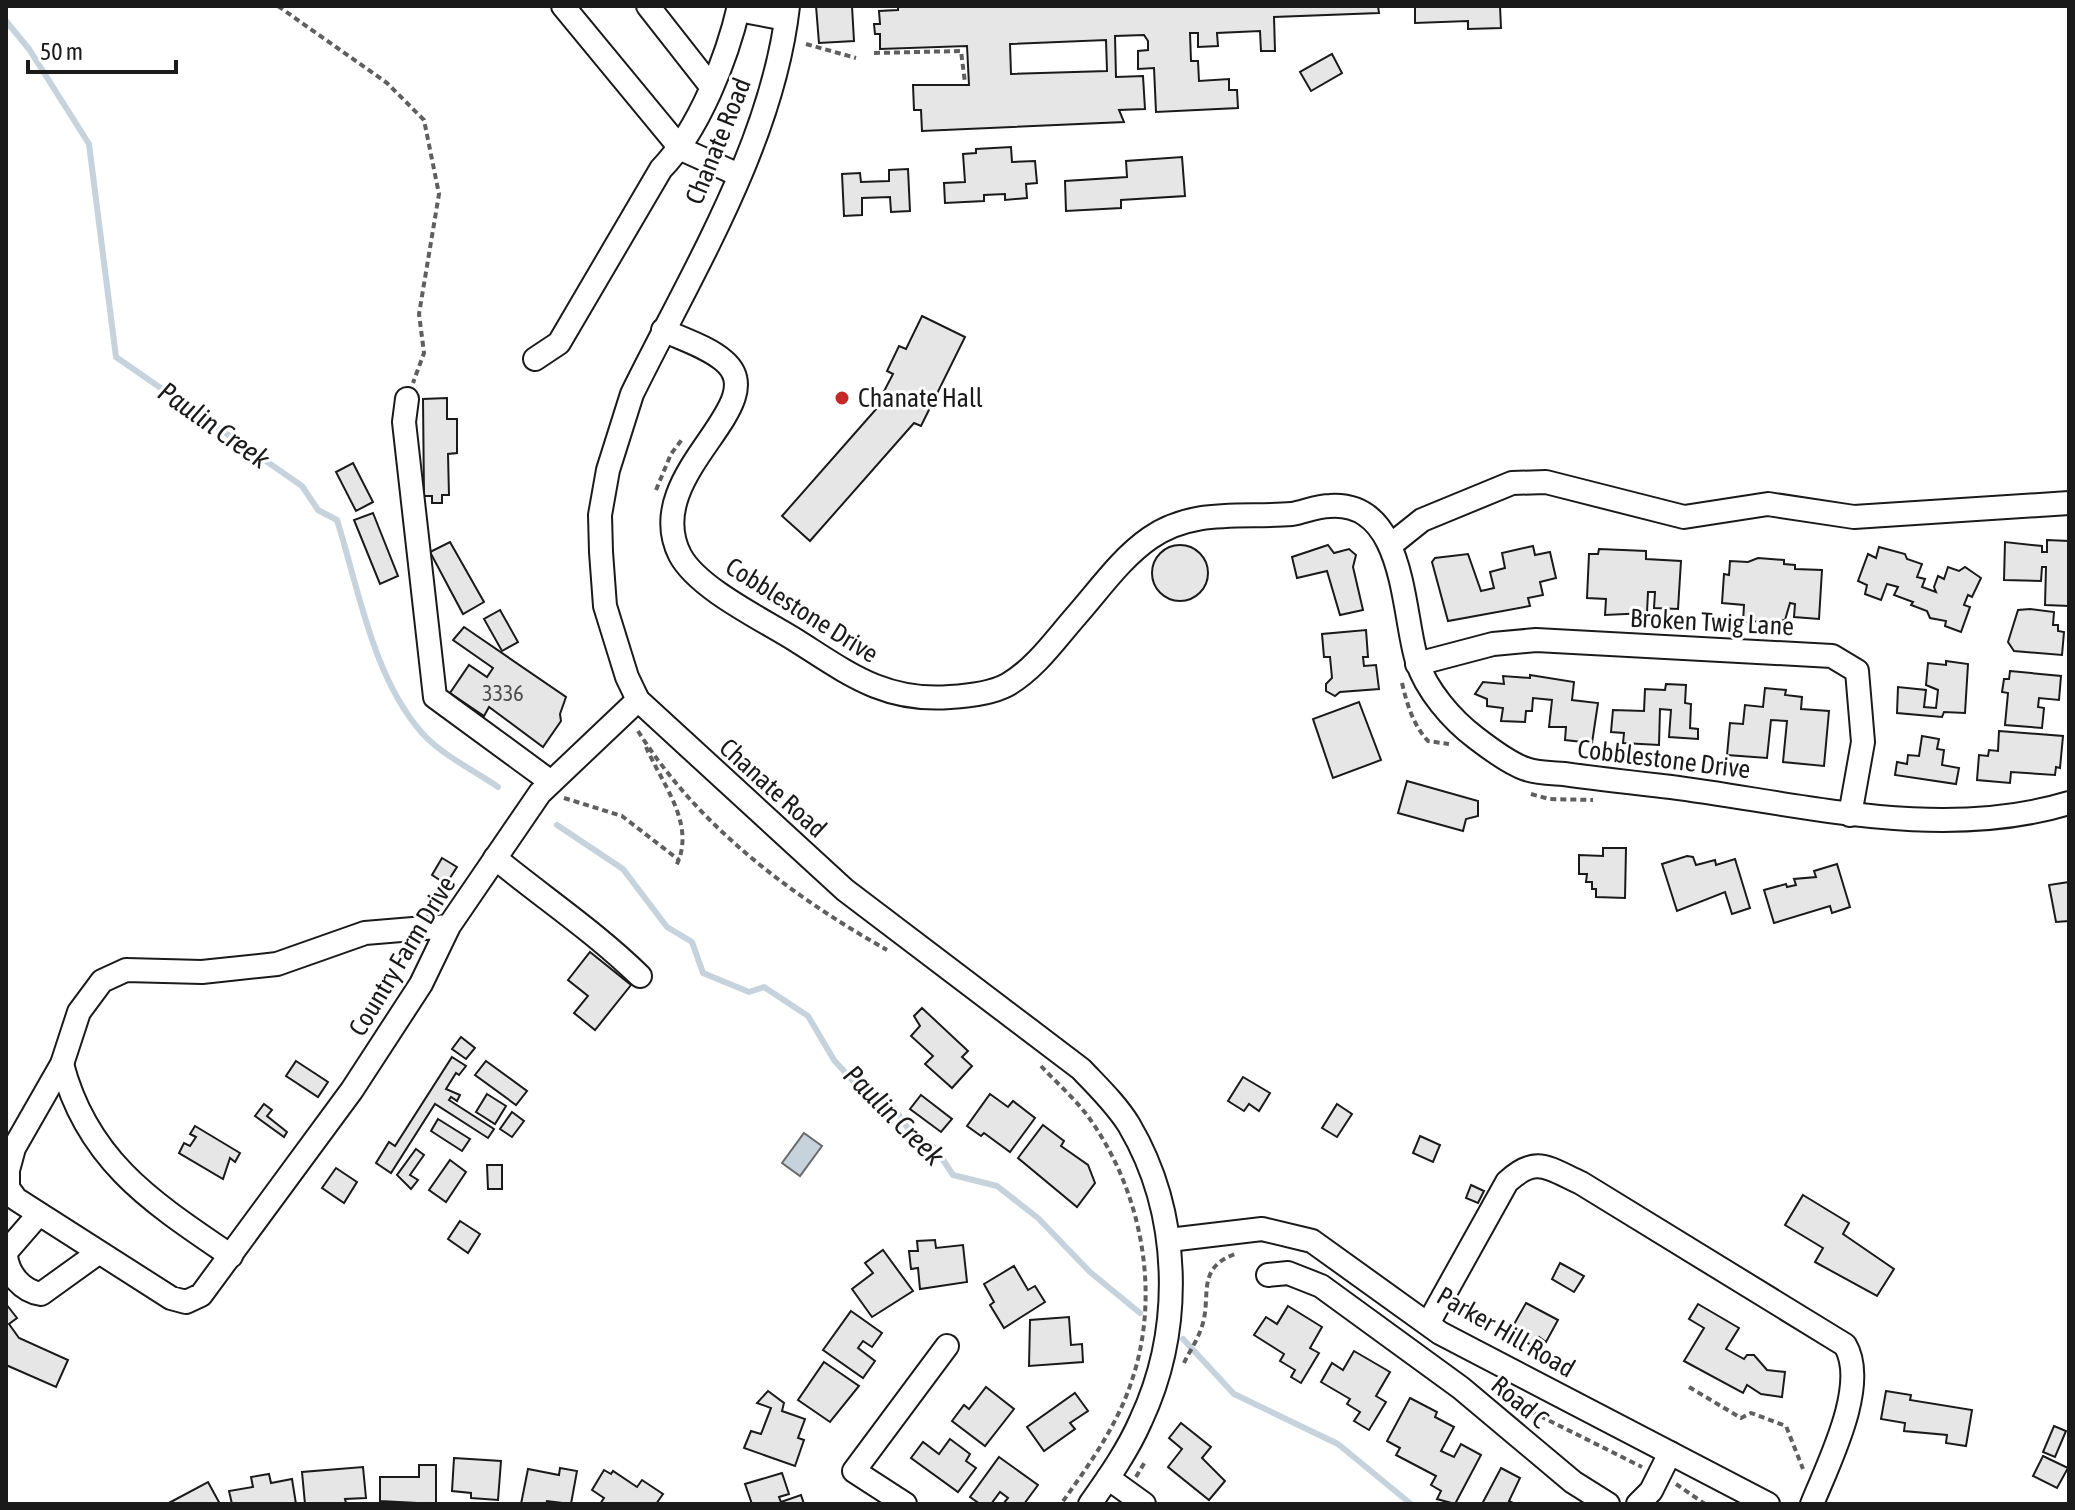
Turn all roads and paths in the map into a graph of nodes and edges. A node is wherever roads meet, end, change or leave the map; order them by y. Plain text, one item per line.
1 (278, 6) edge
2 (563, 6) edge
3 (648, 6) edge
4 (738, 8) edge
5 (787, 12) edge
6 (806, 44) dead end
7 (874, 53) dead end
8 (856, 58) dead end
9 (965, 83) dead end
10 (710, 85) junction
11 (681, 149) junction
12 (739, 175) junction
13 (663, 330) junction
14 (535, 359) dead end
15 (407, 399) joint
16 (689, 431) dead end
17 (656, 493) dead end
18 (2069, 503) edge
19 (1392, 544) junction
20 (1409, 669) junction
21 (638, 700) junction
22 (1452, 745) dead end
23 (554, 789) junction
24 (1518, 790) dead end
25 (1607, 801) dead end
26 (2069, 803) edge
27 (1850, 815) junction
28 (495, 858) junction
29 (449, 926) junction
30 (899, 959) dead end
31 (640, 976) dead end
32 (1031, 1056) dead end
33 (62, 1064) junction
34 (39, 1214) junction
35 (1169, 1240) junction
36 (98, 1253) junction
37 (6, 1254) edge
38 (231, 1256) junction
39 (1268, 1275) dead end
40 (1435, 1328) junction
41 (1201, 1330) dead end
42 (947, 1346) dead end
43 (1424, 1362) junction
44 (1182, 1365) dead end
45 (1496, 1387) dead end
46 (1689, 1387) dead end
47 (1670, 1453) junction
48 (1644, 1467) dead end
49 (1108, 1478) junction
50 (1671, 1482) dead end
51 (1814, 1501) edge
52 (905, 1504) edge
53 (1061, 1504) edge
54 (1090, 1504) edge
55 (1144, 1504) edge
56 (1608, 1504) edge
57 (1638, 1504) edge
58 (1705, 1504) edge
59 (1768, 1504) edge

1 - 15 path
2 - 11 street
3 - 10 street
4 - 5 street
4 - 10 street
5 - 12 street, Chanate Road
6 - 8 path
7 - 9 path
10 - 11 street
11 - 12 street
11 - 14 street
12 - 13 street, Chanate Road
13 - 19 street, Cobblestone Drive
13 - 21 street, Chanate Road
15 - 23 street
16 - 17 path
18 - 19 street
19 - 20 street, Cobblestone Drive
20 - 22 path
20 - 27 street, Cobblestone Drive
20 - 27 street, Broken Twig Lane
21 - 23 street, Country Farm Drive
21 - 35 street, Chanate Road
23 - 28 street, Country Farm Drive
23 - 30 path
24 - 25 path
26 - 27 street, Cobblestone Drive
28 - 29 street, Country Farm Drive
28 - 31 street
29 - 33 street
29 - 38 street, Country Farm Drive
32 - 53 path
33 - 34 street
33 - 38 street
34 - 36 street
34 - 37 street
35 - 40 street, Parker Hill Road
35 - 49 street, Chanate Road
36 - 37 street
36 - 38 street, Country Farm Drive
39 - 43 street
40 - 43 street
40 - 47 street, Parker Hill Road
40 - 51 street
41 - 44 path
42 - 52 street
43 - 56 street, Road C
45 - 48 path
46 - 51 path
47 - 57 street
47 - 59 street, Parker Hill Road
49 - 54 street, Chanate Road
49 - 55 street
50 - 58 path

